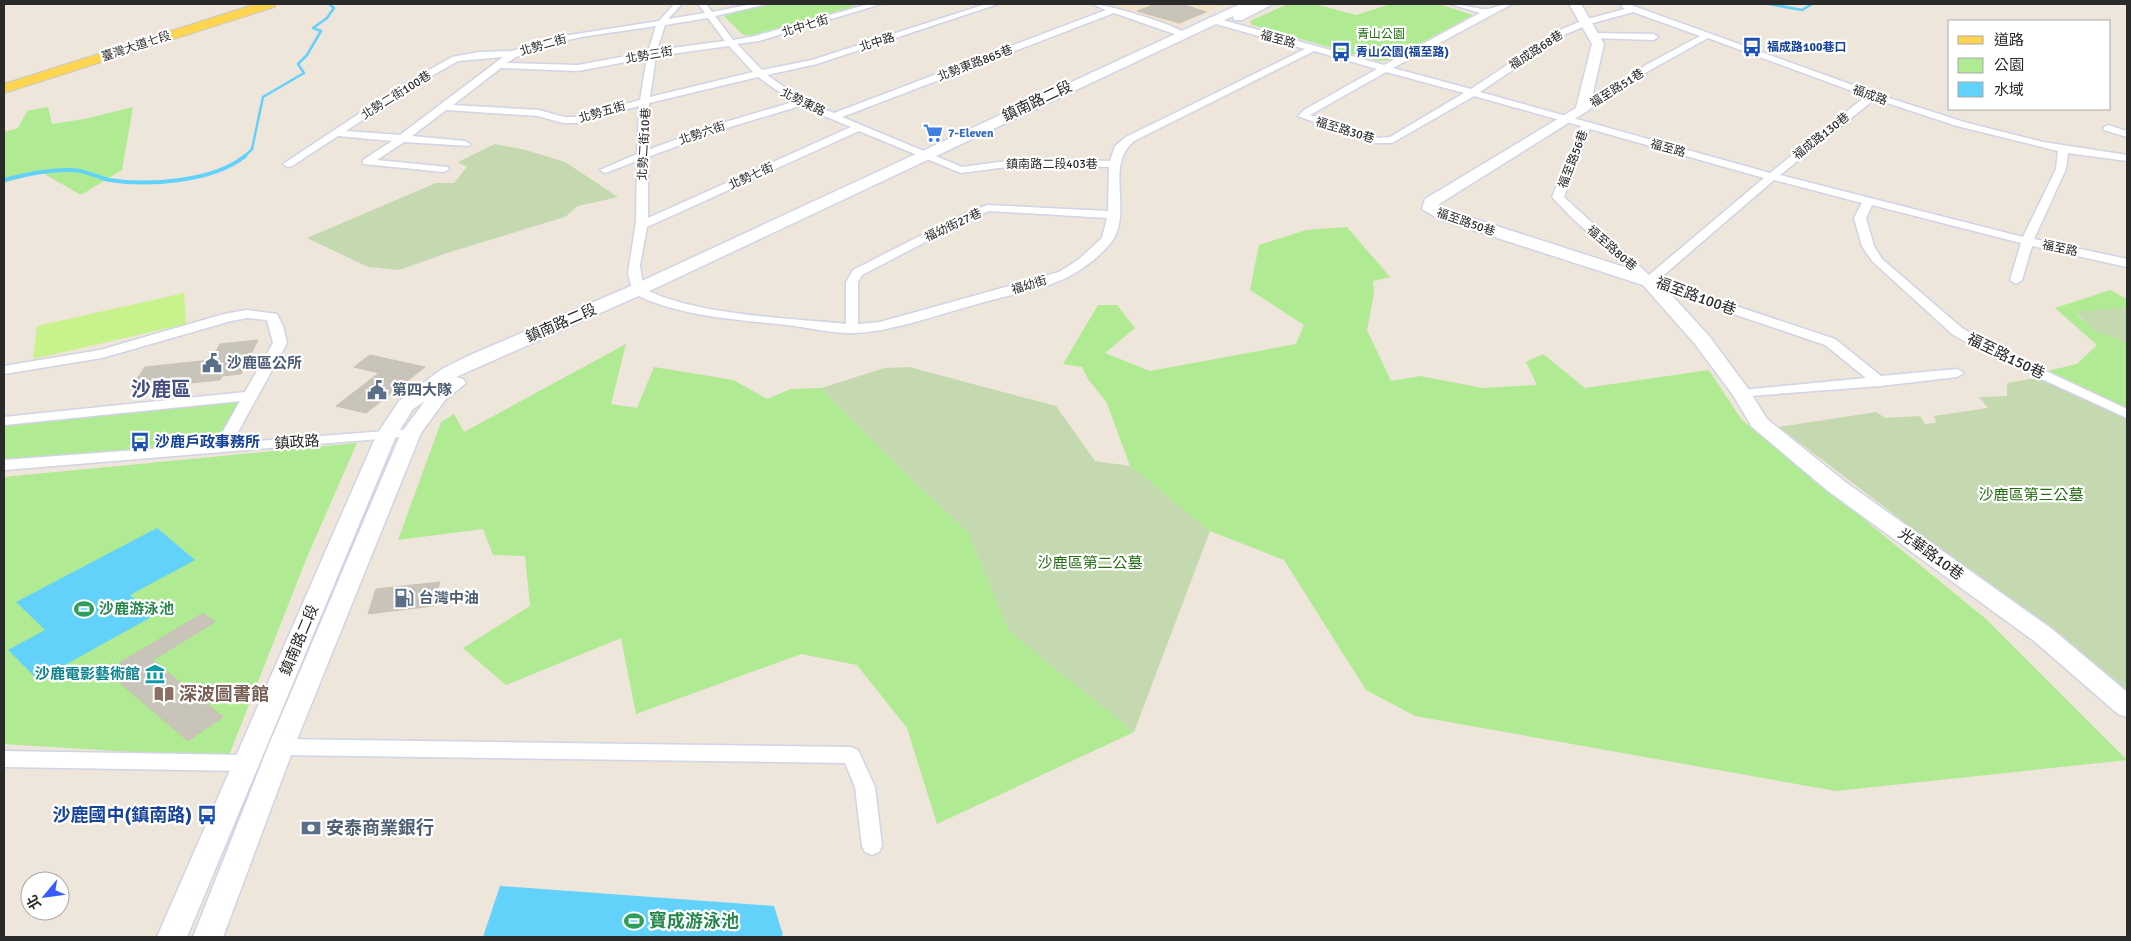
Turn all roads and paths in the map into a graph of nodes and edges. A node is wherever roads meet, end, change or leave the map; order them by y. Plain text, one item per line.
1 (229, 4) edge
2 (239, 4) edge
3 (256, 4) edge
4 (269, 4) edge
5 (678, 4) edge
6 (702, 4) edge
7 (763, 4) edge
8 (877, 4) edge
9 (971, 4) edge
10 (994, 4) edge
11 (1096, 4) edge
12 (1249, 4) edge
13 (1267, 4) edge
14 (1455, 4) edge
15 (1508, 4) edge
16 (1575, 4) edge
17 (1620, 4) edge
18 (983, 8) junction
19 (1634, 9) junction
20 (1115, 10) junction
21 (1487, 12) junction
22 (710, 15) junction
23 (1218, 22) junction
24 (1587, 22) junction
25 (662, 23) junction
26 (1183, 34) junction
27 (1594, 36) junction
28 (1706, 36) junction
29 (1654, 37) dead end
30 (732, 43) junction
31 (1312, 49) junction
32 (513, 54) junction
33 (651, 54) junction
34 (497, 66) junction
35 (1388, 69) junction
36 (758, 74) junction
37 (4, 77) edge
38 (4, 87) edge
39 (1472, 93) junction
40 (1873, 96) junction
41 (646, 99) junction
42 (801, 103) junction
43 (444, 107) junction
44 (835, 116) junction
45 (1584, 117) junction
46 (1568, 119) junction
47 (860, 127) junction
48 (2108, 128) dead end
49 (338, 132) junction
50 (2127, 134) edge
51 (403, 138) junction
52 (465, 144) dead end
53 (2063, 149) junction
54 (642, 154) junction
55 (929, 156) junction
56 (2127, 158) edge
57 (288, 164) dead end
58 (1114, 164) junction
59 (444, 169) dead end
60 (605, 170) dead end
61 (1770, 176) junction
62 (1868, 202) junction
63 (1114, 215) junction
64 (1576, 216) joint
65 (642, 225) junction
66 (2027, 241) junction
67 (2127, 263) edge
68 (2016, 280) dead end
69 (1649, 281) junction
70 (643, 293) junction
71 (852, 329) junction
72 (4, 370) edge
73 (1957, 373) dead end
74 (1880, 382) junction
75 (1742, 394) junction
76 (250, 396) junction
77 (2127, 414) edge
78 (4, 421) edge
79 (411, 433) junction
80 (386, 436) junction
81 (222, 447) junction
82 (4, 465) edge
83 (2127, 707) edge
84 (281, 747) junction
85 (4, 759) edge
86 (245, 763) junction
87 (872, 846) dead end
88 (172, 937) edge
89 (208, 937) edge

1 - 37 main road, 臺灣大道七段
2 - 37 main road, 臺灣大道七段
3 - 38 main road, 臺灣大道七段
4 - 38 main road, 臺灣大道七段
5 - 25 street, 北勢二街10巷
6 - 22 street, 北勢東路
7 - 22 street, 北勢二街
8 - 30 street, 北中七街
9 - 18 street
10 - 18 street, 北中路
11 - 20 street
12 - 23 street, 鎮南路二段
13 - 23 street, 鎮南路二段
14 - 21 street
15 - 21 street
16 - 24 street, 福至路51巷
17 - 19 street, 福成路
18 - 36 street, 北中路
19 - 24 street, 福成路68巷
19 - 28 street, 福成路
20 - 26 street
20 - 44 street, 北勢東路865巷
21 - 35 street
22 - 25 street, 北勢二街
22 - 30 street, 北勢東路
23 - 26 street, 鎮南路二段
23 - 31 street, 福至路
23 - 55 street, 鎮南路二段
24 - 27 street, 福至路51巷
24 - 39 street, 福成路68巷
25 - 32 street, 北勢二街
25 - 33 street, 北勢二街10巷
26 - 55 street, 鎮南路二段
27 - 29 street
27 - 45 street, 福至路51巷
28 - 40 street, 福成路
28 - 45 street, 福至路51巷
30 - 33 street, 北勢三街
30 - 36 street, 北勢東路
31 - 35 street, 福至路
31 - 58 street, 福幼街
32 - 34 street, 北勢二街
32 - 49 street, 北勢二街100巷
33 - 34 street, 北勢三街
33 - 41 street, 北勢二街10巷
34 - 43 street, 北勢二街
35 - 39 street, 福至路
35 - 39 street, 福至路30巷
36 - 41 street, 北勢五街
36 - 42 street, 北勢東路
39 - 46 street, 福至路
40 - 53 street, 福成路
40 - 61 street, 福成路130巷
41 - 43 street, 北勢五街
41 - 54 street, 北勢二街10巷
42 - 44 street, 北勢東路
42 - 54 street, 北勢六街
43 - 51 street, 北勢二街
44 - 47 street, 北勢東路
45 - 46 street, 福至路50巷
45 - 61 street, 福至路
45 - 64 street, 福至路56巷
46 - 69 street, 福至路50巷
47 - 55 street, 北勢東路
47 - 65 street, 北勢七街
48 - 50 street
49 - 51 street
49 - 57 street, 北勢二街100巷
51 - 52 street
51 - 59 street, 北勢二街
53 - 56 street, 福成路
53 - 66 street
54 - 60 street, 北勢六街
54 - 65 street, 北勢二街10巷
55 - 58 street, 鎮南路二段403巷
55 - 70 street, 鎮南路二段
58 - 63 street, 福幼街
61 - 62 street, 福至路
61 - 69 street, 福至路100巷
62 - 66 street, 福至路
62 - 77 street, 福至路150巷
63 - 71 street, 福幼街
63 - 71 street, 福幼街27巷
64 - 69 street, 福至路80巷
65 - 70 street, 北勢二街10巷
66 - 67 street, 福至路
66 - 68 street
69 - 74 street, 福至路100巷
69 - 75 street, 光華路10巷
70 - 71 street, 福幼街
70 - 79 street, 鎮南路二段
70 - 80 street, 鎮南路二段
72 - 76 street
73 - 74 street
74 - 75 street
75 - 83 street, 光華路10巷
76 - 78 street
76 - 81 street
79 - 80 street, 鎮政路
79 - 84 street, 鎮南路二段
80 - 81 street, 鎮政路
80 - 86 street, 鎮南路二段
81 - 82 street, 鎮政路
84 - 87 street
84 - 89 street, 鎮南路二段
85 - 86 street
86 - 88 street, 鎮南路二段

